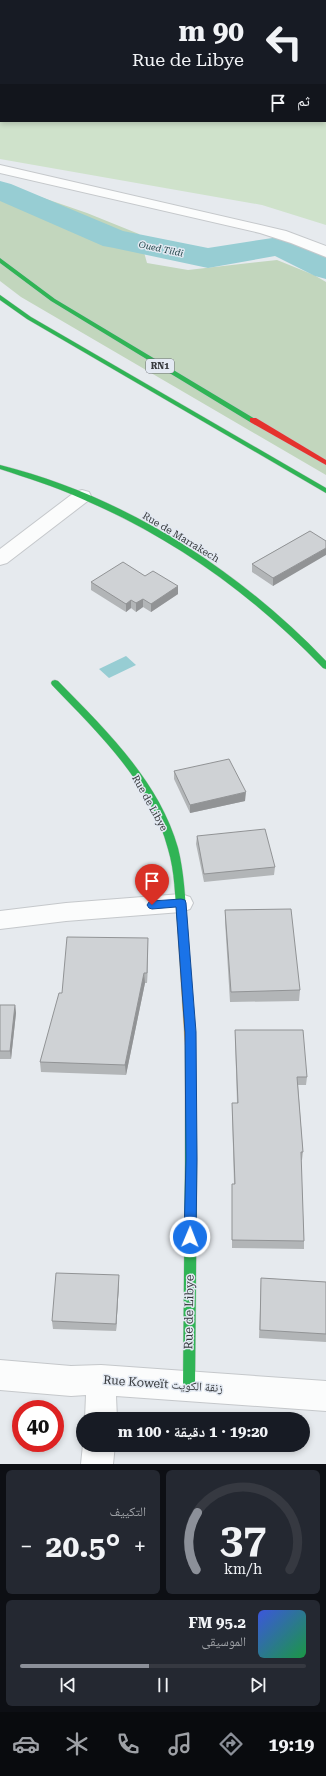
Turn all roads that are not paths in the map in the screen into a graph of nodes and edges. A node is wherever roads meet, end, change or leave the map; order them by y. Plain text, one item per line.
1 (0, 169) edge
2 (326, 252) edge
3 (0, 260) edge
4 (0, 297) edge
5 (326, 463) edge
6 (0, 467) edge
7 (326, 491) edge
8 (82, 496) junction
9 (0, 560) edge
10 (326, 666) edge
11 (55, 683) dead end
12 (181, 903) junction
13 (0, 920) edge
14 (0, 1375) edge
15 (101, 1380) junction
16 (189, 1386) junction
17 (326, 1396) edge
18 (101, 1412) edge
19 (98, 1452) edge
20 (97, 1464) edge

1 - 2 street
3 - 5 main road, RN1
4 - 7 main road, RN1
6 - 8 main road, Rue de Marrakech
8 - 9 street
8 - 10 main road, Rue de Marrakech
11 - 12 main road, Rue de Libye
12 - 13 street
12 - 16 main road, Rue de Libye
14 - 15 street, Rue Koweït زنقة الكويت
15 - 16 street, Rue Koweït زنقة الكويت
15 - 18 street
16 - 17 street, Rue Koweït زنقة الكويت
19 - 20 street

